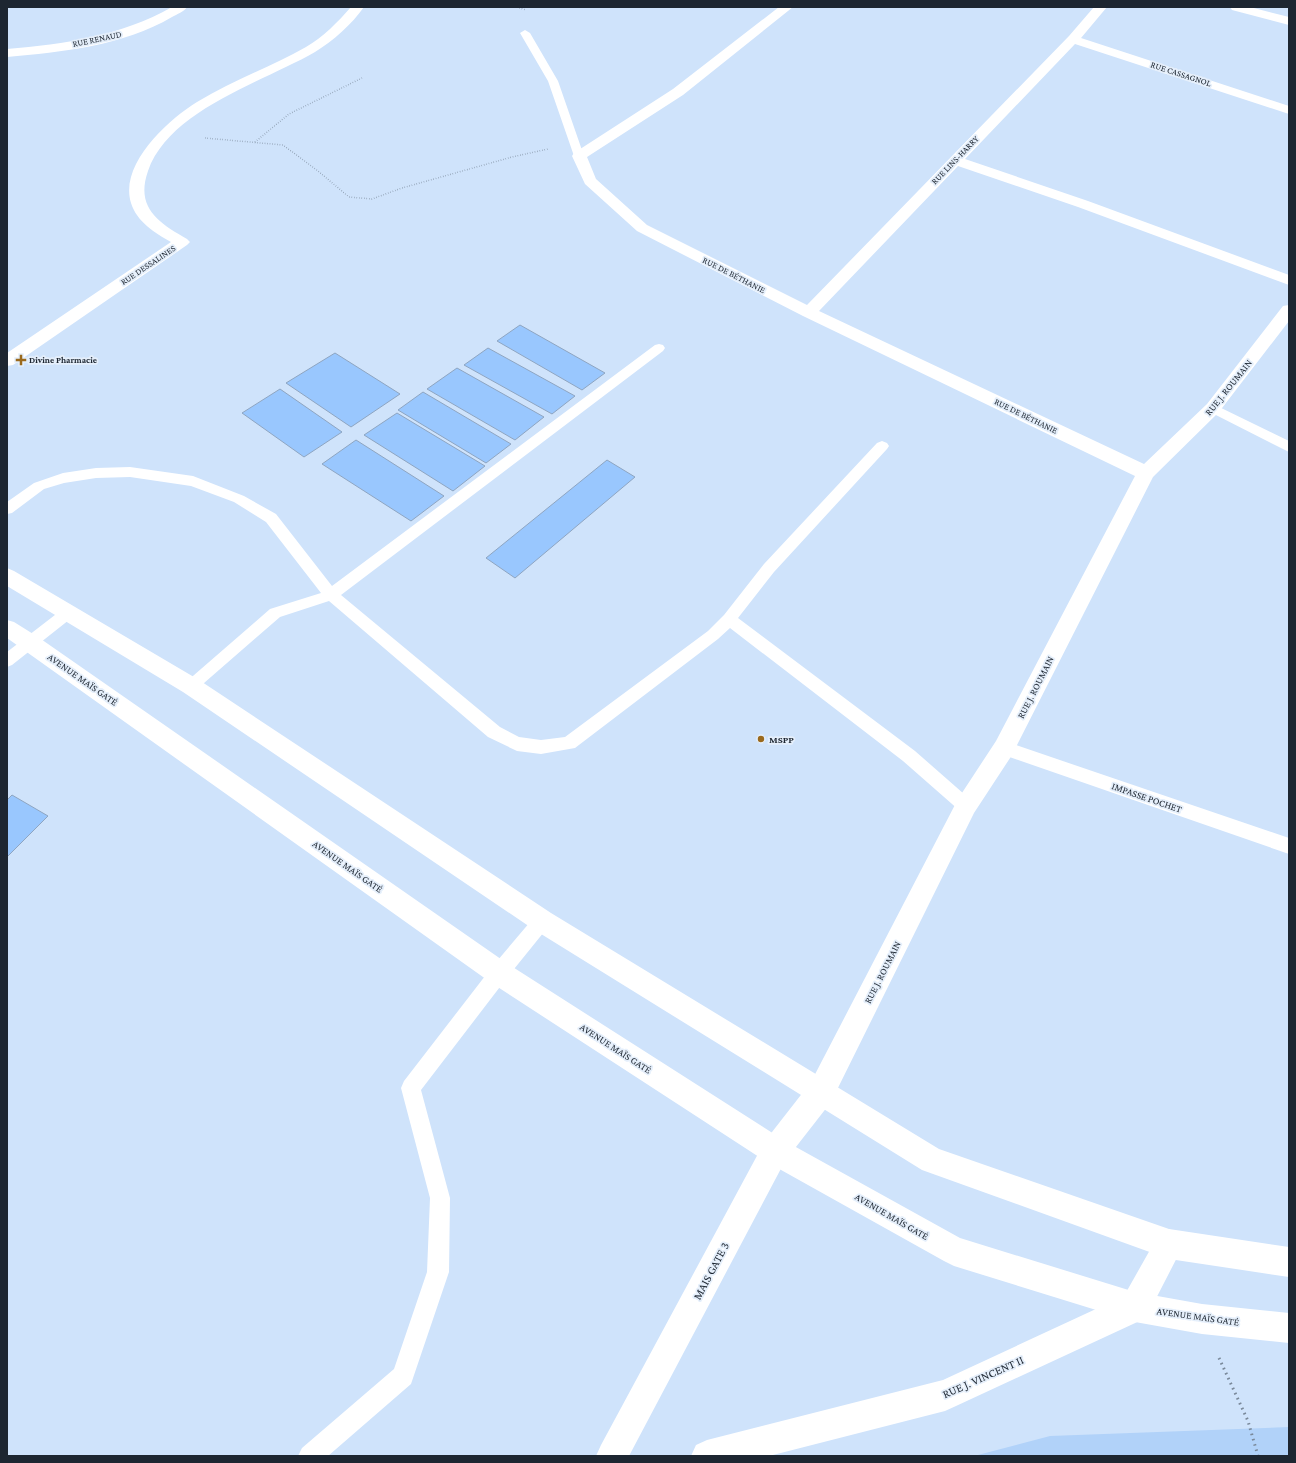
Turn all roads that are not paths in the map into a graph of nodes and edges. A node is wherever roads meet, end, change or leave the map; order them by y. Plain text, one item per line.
1 (181, 7) edge
2 (358, 7) edge
3 (787, 7) edge
4 (1101, 7) edge
5 (1236, 7) edge
6 (1289, 21) edge
7 (524, 33) dead end
8 (1073, 39) junction
9 (7, 53) edge
10 (1289, 110) edge
11 (577, 150) junction
12 (955, 160) junction
13 (1289, 280) edge
14 (1289, 310) edge
15 (809, 312) junction
16 (659, 348) dead end
17 (7, 361) edge
18 (1213, 408) junction
19 (882, 446) dead end
20 (1289, 447) edge
21 (1146, 473) junction
22 (7, 509) edge
23 (7, 576) edge
24 (331, 595) junction
25 (69, 612) junction
26 (729, 619) junction
27 (7, 628) edge
28 (31, 643) junction
29 (7, 661) edge
30 (190, 686) junction
31 (1004, 748) junction
32 (966, 806) junction
33 (1289, 846) edge
34 (542, 920) junction
35 (499, 973) junction
36 (821, 1092) junction
37 (775, 1152) junction
38 (1169, 1244) junction
39 (1289, 1262) edge
40 (1135, 1307) junction
41 (1289, 1328) edge
42 (310, 1456) edge
43 (612, 1456) edge
44 (707, 1456) edge

1 - 9 street, RUE RENAUD
2 - 17 street, RUE DESSALINES
3 - 11 street
4 - 8 street, RUE LINS-HARRY
5 - 6 street
7 - 11 lane
8 - 10 street, RUE CASSAGNOL
8 - 12 street, RUE LINS-HARRY
11 - 15 street, RUE DE BÉTHANIE
12 - 13 street
12 - 15 street, RUE LINS-HARRY
14 - 18 street, RUE J. ROUMAIN
15 - 21 street, RUE DE BÉTHANIE
16 - 24 lane
18 - 20 lane
18 - 21 street, RUE J. ROUMAIN
19 - 26 lane
21 - 31 street, RUE J. ROUMAIN
22 - 24 lane
23 - 25 street
24 - 26 lane
24 - 30 lane
25 - 28 lane
25 - 30 street
26 - 32 lane
27 - 28 street, AVENUE MAÏS GATÉ
28 - 29 lane
28 - 35 street, AVENUE MAÏS GATÉ
30 - 34 street
31 - 32 street, RUE J. ROUMAIN
31 - 33 lane, IMPASSE POCHET
32 - 36 street, RUE J. ROUMAIN
34 - 35 lane
34 - 36 street
35 - 37 street, AVENUE MAÏS GATÉ
35 - 42 lane
36 - 37 street, MAIS GATE 3
36 - 38 street
37 - 40 street, AVENUE MAÏS GATÉ
37 - 43 street, MAIS GATE 3
38 - 39 street
38 - 40 street
40 - 41 street, AVENUE MAÏS GATÉ
40 - 44 street, RUE J. VINCENT II

